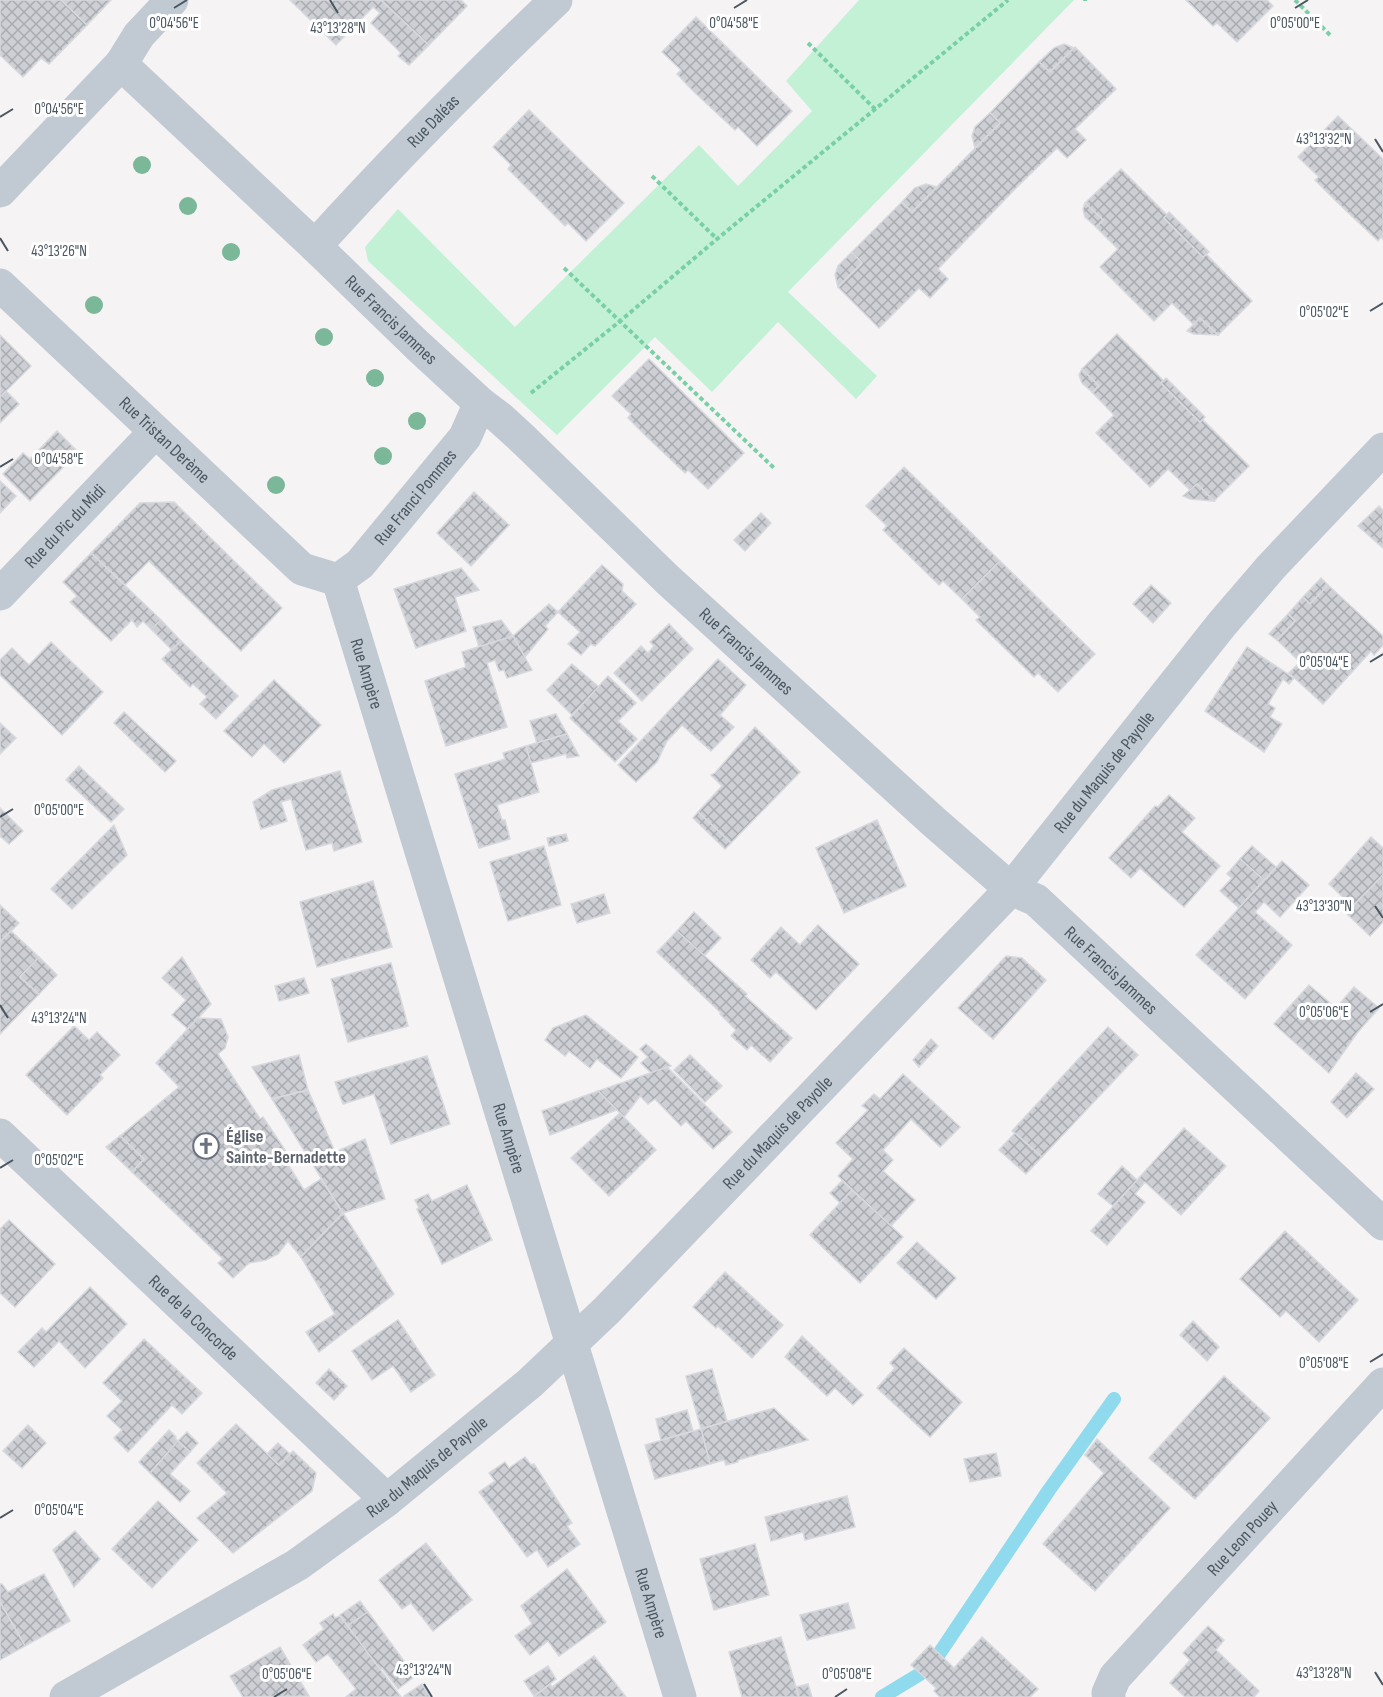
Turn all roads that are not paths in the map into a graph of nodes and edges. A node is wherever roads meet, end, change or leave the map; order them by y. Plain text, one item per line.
1 (172, 0) edge
2 (556, 0) edge
3 (121, 64) junction
4 (0, 191) edge
5 (315, 246) junction
6 (0, 285) edge
7 (490, 410) junction
8 (155, 432) junction
9 (1383, 449) edge
10 (338, 580) junction
11 (0, 594) edge
12 (1011, 889) junction
13 (0, 1135) edge
14 (1383, 1224) edge
15 (572, 1344) junction
16 (1383, 1384) edge
17 (387, 1500) junction
18 (66, 1697) edge
19 (680, 1697) edge
20 (1109, 1697) edge

1 - 3 street
2 - 5 street, Rue Daléas
3 - 4 street
3 - 5 street, Rue Francis Jammes
5 - 7 street, Rue Francis Jammes
6 - 8 street, Rue Tristan Derème
7 - 10 street, Rue Franci Pommes
7 - 12 street, Rue Francis Jammes
8 - 10 street, Rue Tristan Derème
8 - 11 street, Rue du Pic du Midi
9 - 12 street, Rue du Maquis de Payolle
10 - 15 street, Rue Ampère
12 - 14 street, Rue Francis Jammes
12 - 15 street, Rue du Maquis de Payolle
13 - 17 street, Rue de la Concorde
15 - 17 street, Rue du Maquis de Payolle
15 - 19 street, Rue Ampère
16 - 20 street, Rue Leon Pouey
17 - 18 street, Rue du Maquis de Payolle

